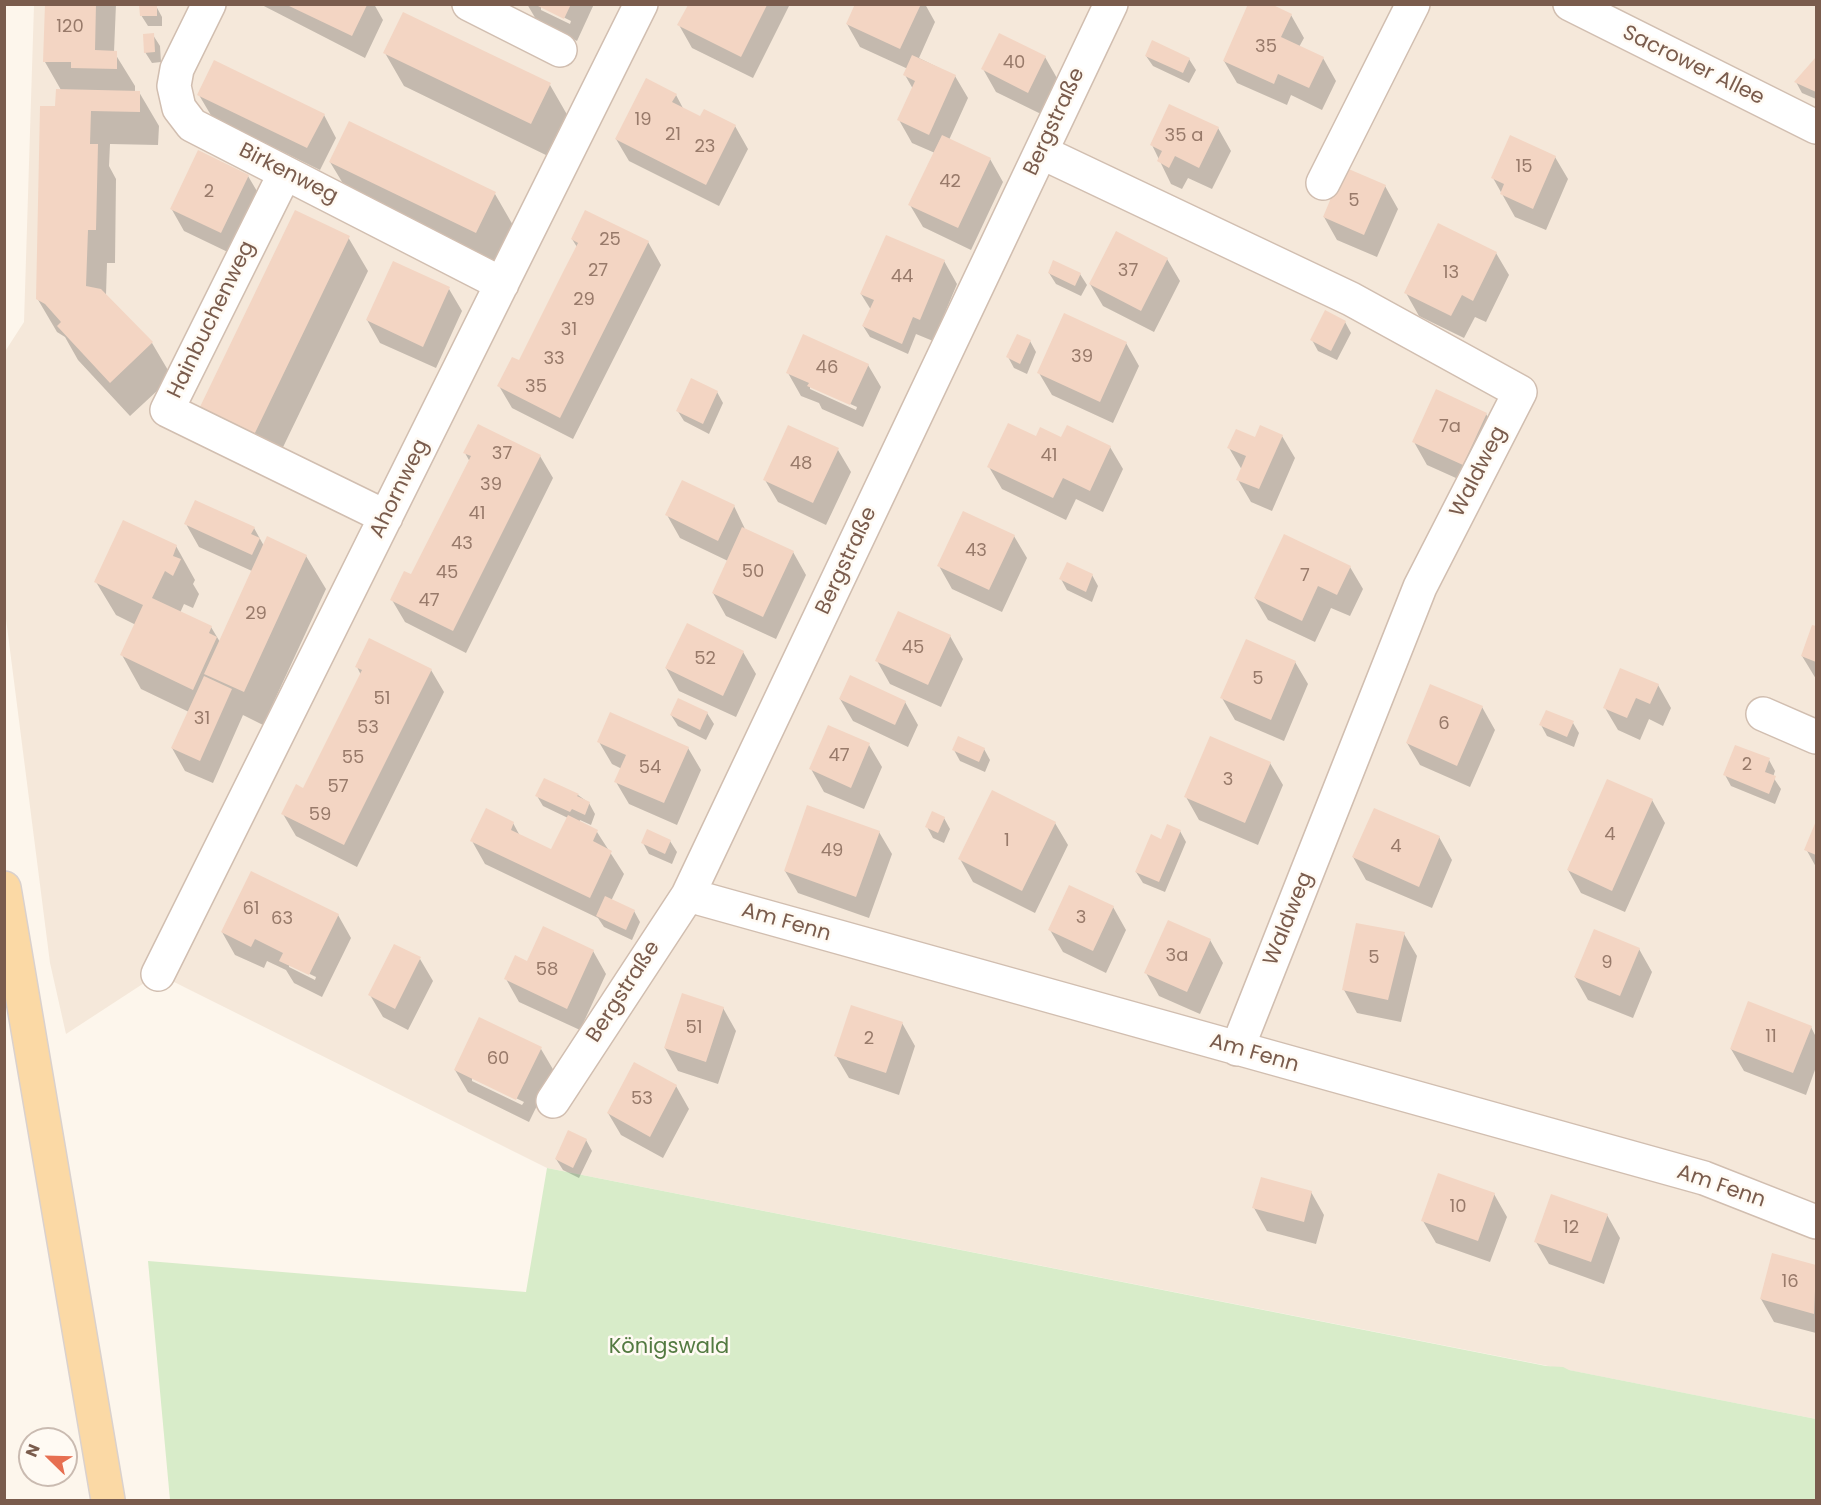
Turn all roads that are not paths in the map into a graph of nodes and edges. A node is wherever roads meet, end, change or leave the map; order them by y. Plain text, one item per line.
1 (209, 4) edge
2 (469, 4) edge
3 (641, 4) edge
4 (1111, 4) edge
5 (1413, 4) edge
6 (1570, 4) edge
7 (560, 50) dead end
8 (1816, 127) edge
9 (1041, 152) junction
10 (285, 173) junction
11 (1323, 183) dead end
12 (502, 285) junction
13 (386, 517) junction
14 (1763, 714) dead end
15 (1816, 737) edge
16 (4, 888) edge
17 (688, 895) junction
18 (158, 974) dead end
19 (1237, 1049) junction
20 (553, 1101) dead end
21 (1816, 1222) edge
22 (108, 1500) edge

1 - 10 street, Birkenweg
2 - 7 street
3 - 12 street, Ahornweg
4 - 9 street, Bergstraße
5 - 11 street
6 - 8 street, Sacrower Allee
9 - 17 street, Bergstraße
9 - 19 street, Waldweg
10 - 12 street, Birkenweg
10 - 13 street, Hainbuchenweg
12 - 13 street, Ahornweg
13 - 18 street, Ahornweg
14 - 15 street
16 - 22 main road
17 - 19 street, Am Fenn
17 - 20 street, Bergstraße
19 - 21 street, Am Fenn

